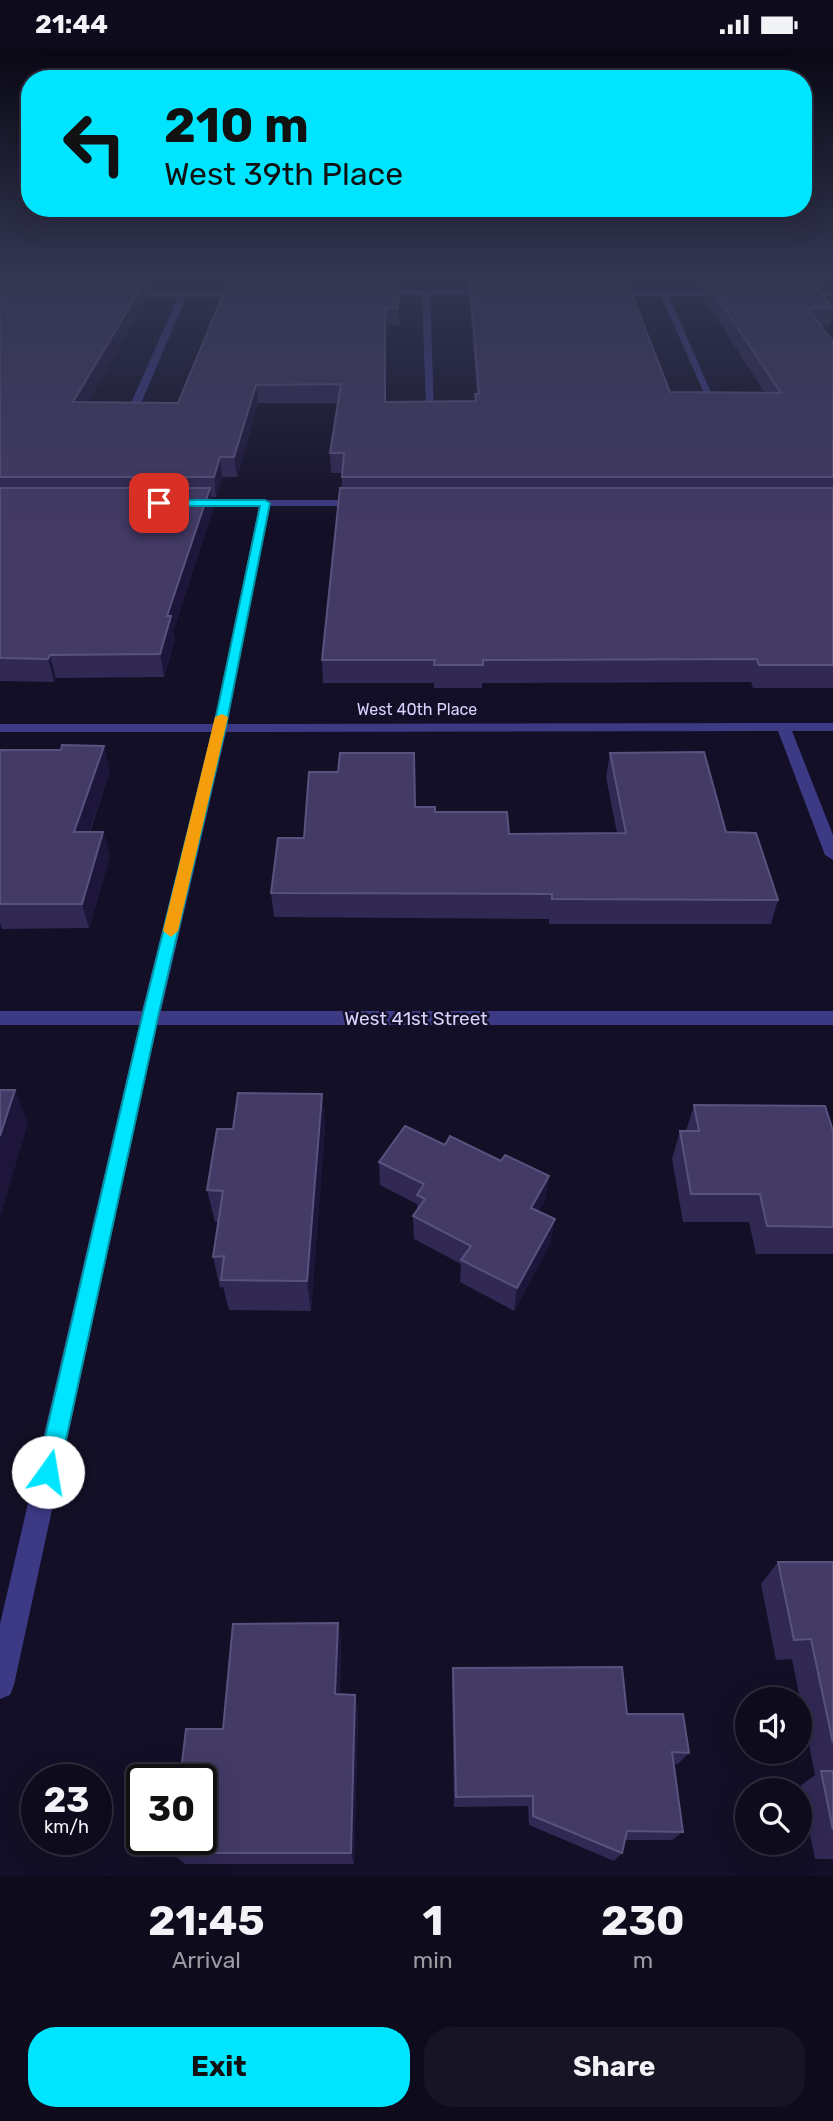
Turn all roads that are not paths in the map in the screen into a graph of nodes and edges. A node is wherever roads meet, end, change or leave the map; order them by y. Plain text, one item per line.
1 (155, 359) edge
2 (429, 359) edge
3 (694, 359) edge
4 (712, 400) edge
5 (137, 401) edge
6 (431, 408) edge
7 (181, 503) edge
8 (265, 503) junction
9 (377, 503) edge
10 (220, 726) junction
11 (785, 727) junction
12 (833, 727) edge
13 (0, 728) edge
14 (833, 855) edge
15 (150, 1017) junction
16 (0, 1018) edge
17 (833, 1018) edge
18 (0, 1685) edge

1 - 5 street
2 - 6 street
3 - 4 street
7 - 8 street
8 - 9 street
8 - 10 street
10 - 11 street, West 40th Place
10 - 13 street, West 40th Place
10 - 15 street
11 - 12 street, West 40th Place
11 - 14 street
15 - 16 street, West 41st Street
15 - 17 street, West 41st Street
15 - 18 street

